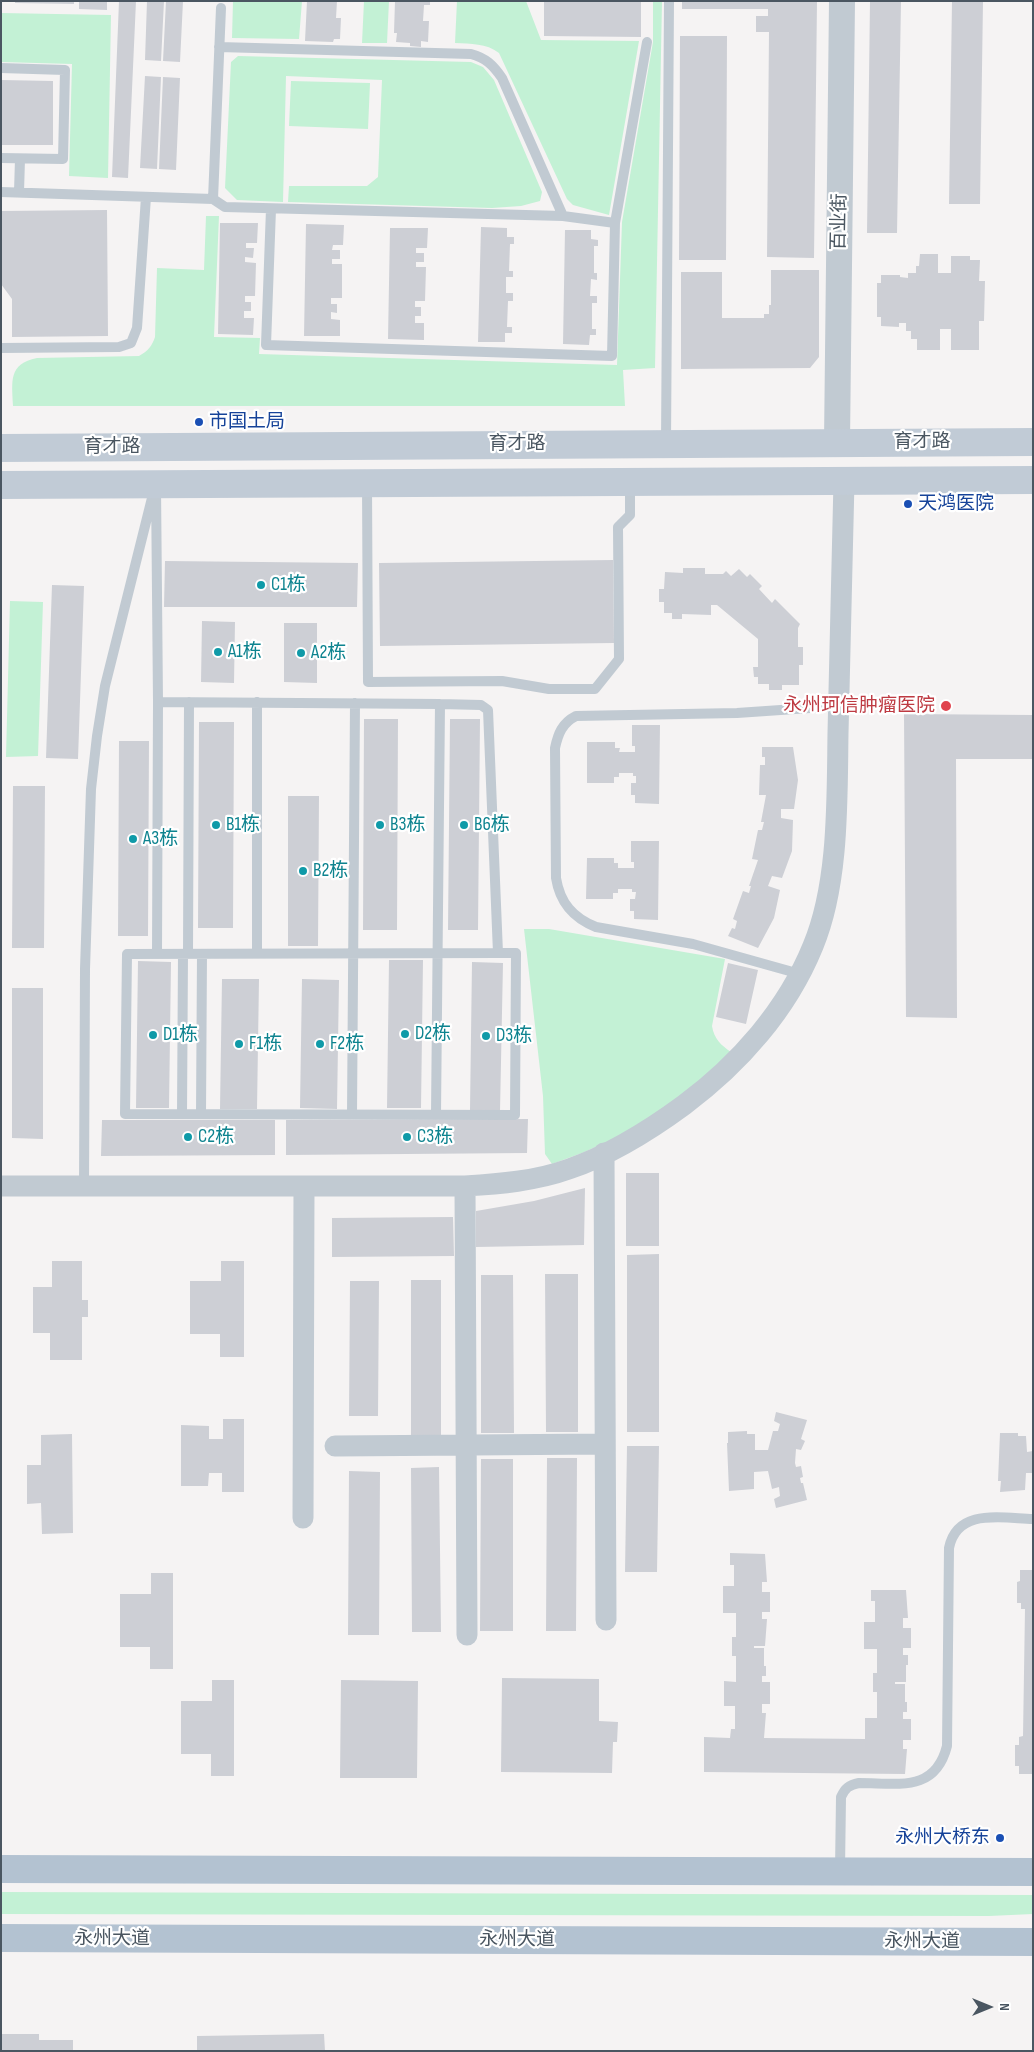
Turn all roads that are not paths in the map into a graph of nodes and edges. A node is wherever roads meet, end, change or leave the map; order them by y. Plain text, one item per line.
1 (669, 1) edge
2 (842, 1) edge
3 (221, 8) dead end
4 (647, 42) dead end
5 (219, 47) junction
6 (1, 68) edge
7 (1, 158) edge
8 (20, 159) junction
9 (1, 192) edge
10 (19, 192) junction
11 (146, 197) junction
12 (213, 199) junction
13 (271, 208) junction
14 (563, 216) junction
15 (616, 223) junction
16 (1, 348) edge
17 (837, 442) junction
18 (1033, 442) edge
19 (666, 443) junction
20 (1, 448) edge
21 (1033, 480) edge
22 (844, 481) junction
23 (367, 482) junction
24 (630, 482) junction
25 (156, 483) junction
26 (1, 485) edge
27 (158, 702) junction
28 (189, 702) junction
29 (257, 702) junction
30 (355, 703) junction
31 (440, 704) junction
32 (839, 706) junction
33 (257, 953) junction
34 (353, 953) junction
35 (438, 953) junction
36 (498, 953) junction
37 (157, 954) junction
38 (186, 954) junction
39 (202, 954) junction
40 (800, 974) junction
41 (182, 1114) junction
42 (201, 1114) junction
43 (352, 1114) junction
44 (436, 1114) junction
45 (604, 1153) junction
46 (1, 1186) edge
47 (84, 1186) junction
48 (304, 1186) junction
49 (465, 1186) junction
50 (605, 1444) junction
51 (466, 1445) junction
52 (335, 1446) dead end
53 (303, 1518) dead end
54 (1033, 1518) edge
55 (606, 1620) dead end
56 (466, 1635) dead end
57 (1, 1869) edge
58 (840, 1871) junction
59 (1033, 1872) edge
60 (1, 1938) edge
61 (1033, 1942) edge

1 - 19 lane
2 - 17 street, 百业街
3 - 5 lane
4 - 15 lane
5 - 12 lane
5 - 14 lane
6 - 8 lane
7 - 8 lane
8 - 10 lane
9 - 10 lane
10 - 11 lane
11 - 12 lane
11 - 16 lane
12 - 13 lane
13 - 14 lane
13 - 15 lane
14 - 15 lane
17 - 18 main road, 育才路
17 - 19 main road, 育才路
19 - 20 main road, 育才路
21 - 22 main road, 育才路
22 - 24 main road, 育才路
22 - 32 street
23 - 24 main road, 育才路
23 - 24 lane
23 - 25 main road, 育才路
25 - 26 main road, 育才路
25 - 27 lane
25 - 47 lane
27 - 28 lane
27 - 37 lane
28 - 29 lane
28 - 38 lane
29 - 30 lane
29 - 33 lane
30 - 31 lane
30 - 34 lane
31 - 35 lane
31 - 36 lane
32 - 40 street
32 - 40 lane
33 - 34 lane
33 - 39 lane
34 - 35 lane
34 - 43 lane
35 - 36 lane
35 - 44 lane
36 - 44 lane
37 - 38 lane
37 - 41 lane
38 - 39 lane
38 - 41 lane
39 - 42 lane
40 - 45 street
41 - 42 lane
42 - 43 lane
43 - 44 lane
45 - 49 street
45 - 50 street
46 - 47 street
47 - 48 street
48 - 49 street
48 - 53 street
49 - 51 street
50 - 51 street
50 - 55 street
51 - 52 street
51 - 56 street
54 - 58 lane
57 - 58 main road
58 - 59 main road
60 - 61 main road, 永州大道

